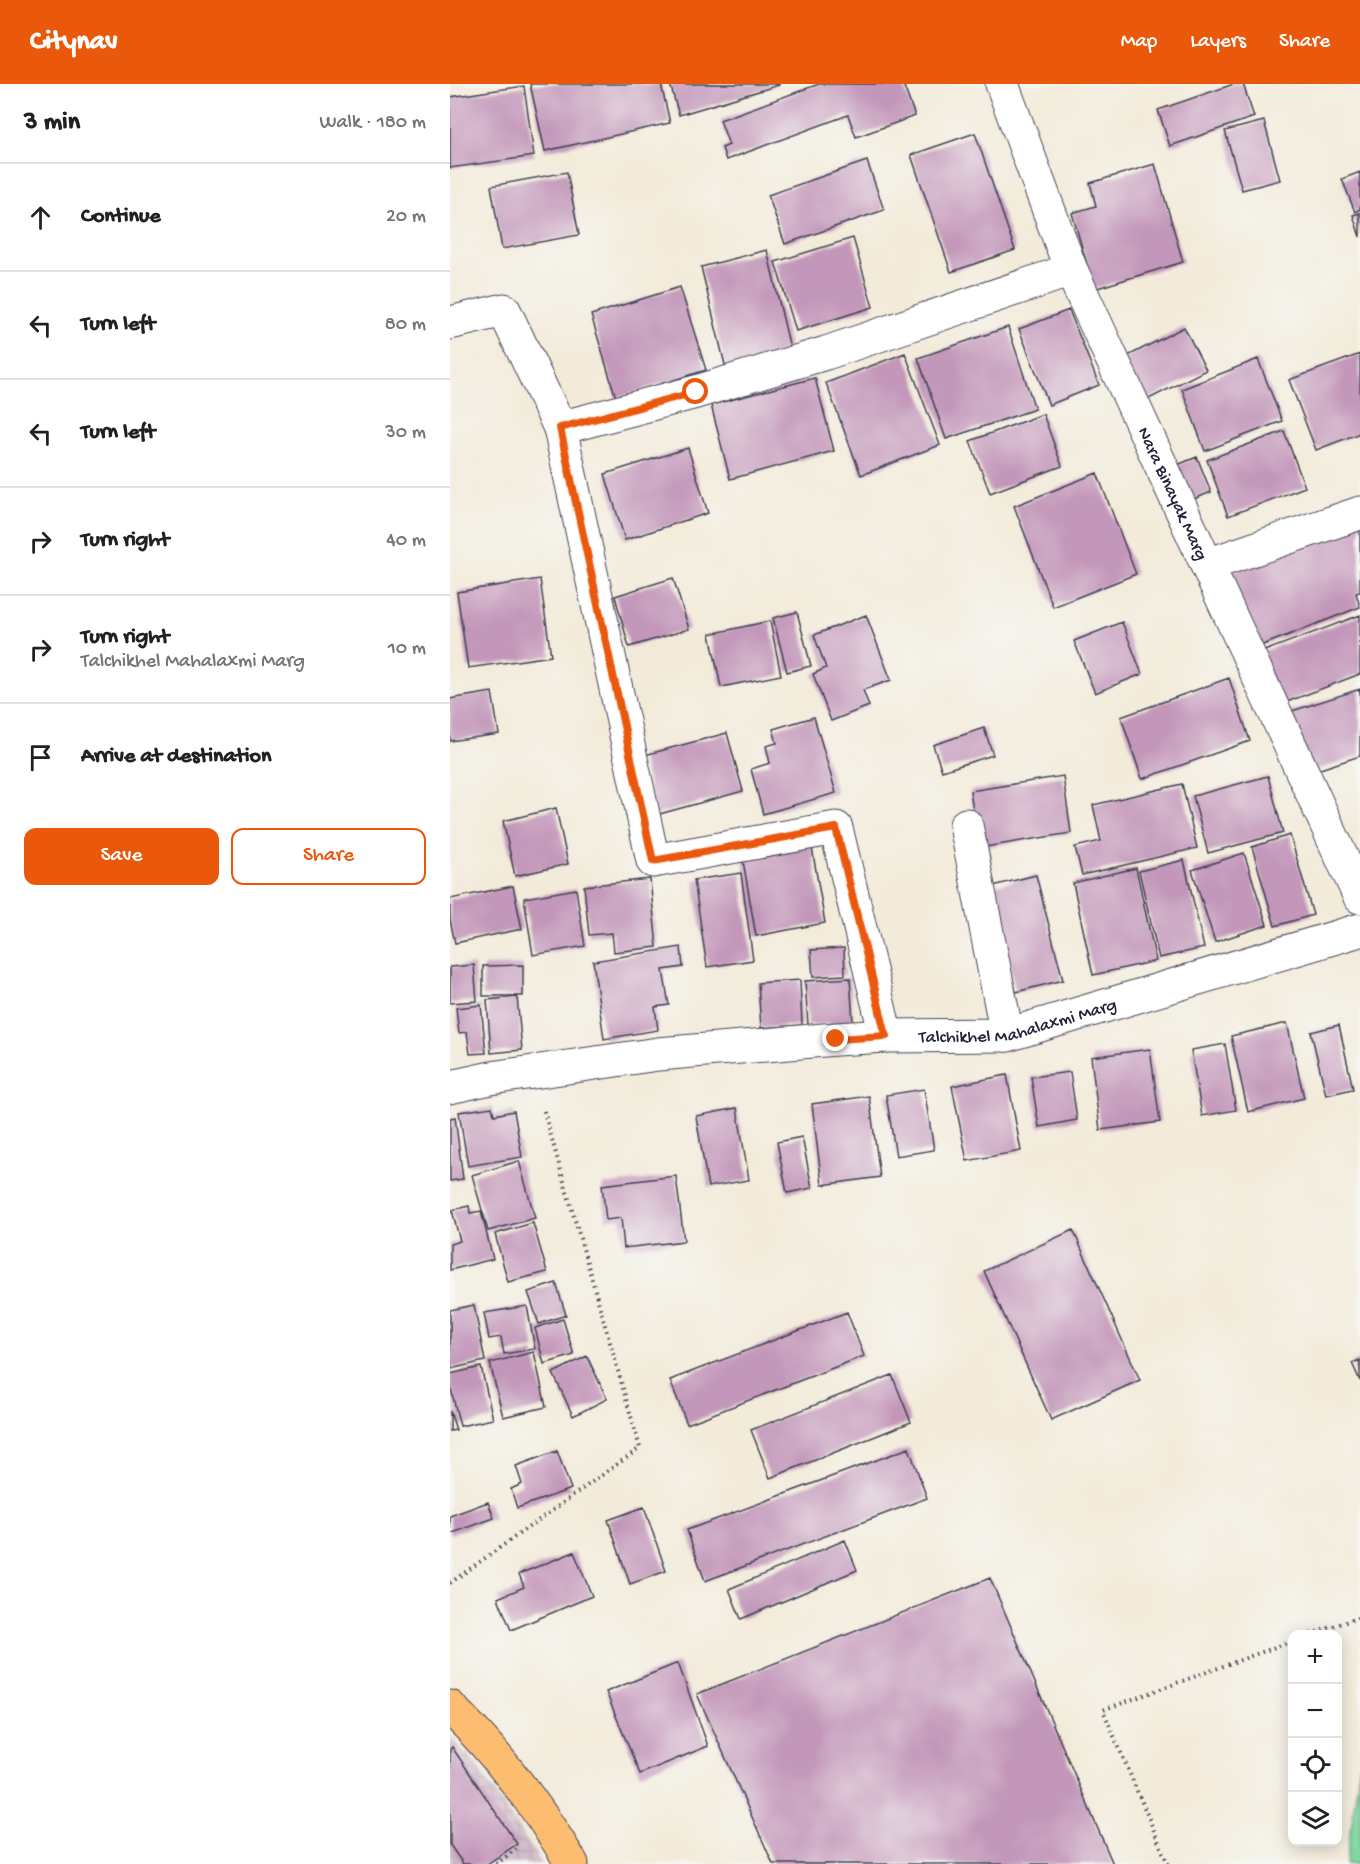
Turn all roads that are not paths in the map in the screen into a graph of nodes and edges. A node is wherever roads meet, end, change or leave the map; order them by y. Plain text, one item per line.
1 (1002, 84) edge
2 (1071, 270) junction
3 (450, 323) edge
4 (560, 428) junction
5 (1360, 513) edge
6 (1207, 565) junction
7 (966, 825) dead end
8 (1360, 897) edge
9 (1360, 930) edge
10 (1007, 1035) junction
11 (886, 1036) junction
12 (450, 1087) edge
13 (450, 1707) edge
14 (572, 1864) edge

1 - 2 street, Nara Binayak Marg
2 - 4 street
2 - 6 street, Nara Binayak Marg
3 - 4 street
4 - 11 street
5 - 6 street
6 - 8 street, Nara Binayak Marg
7 - 10 street
9 - 10 street, Talchikhel Mahalaxmi Marg
10 - 11 street, Talchikhel Mahalaxmi Marg
11 - 12 street, Talchikhel Mahalaxmi Marg
13 - 14 main road

